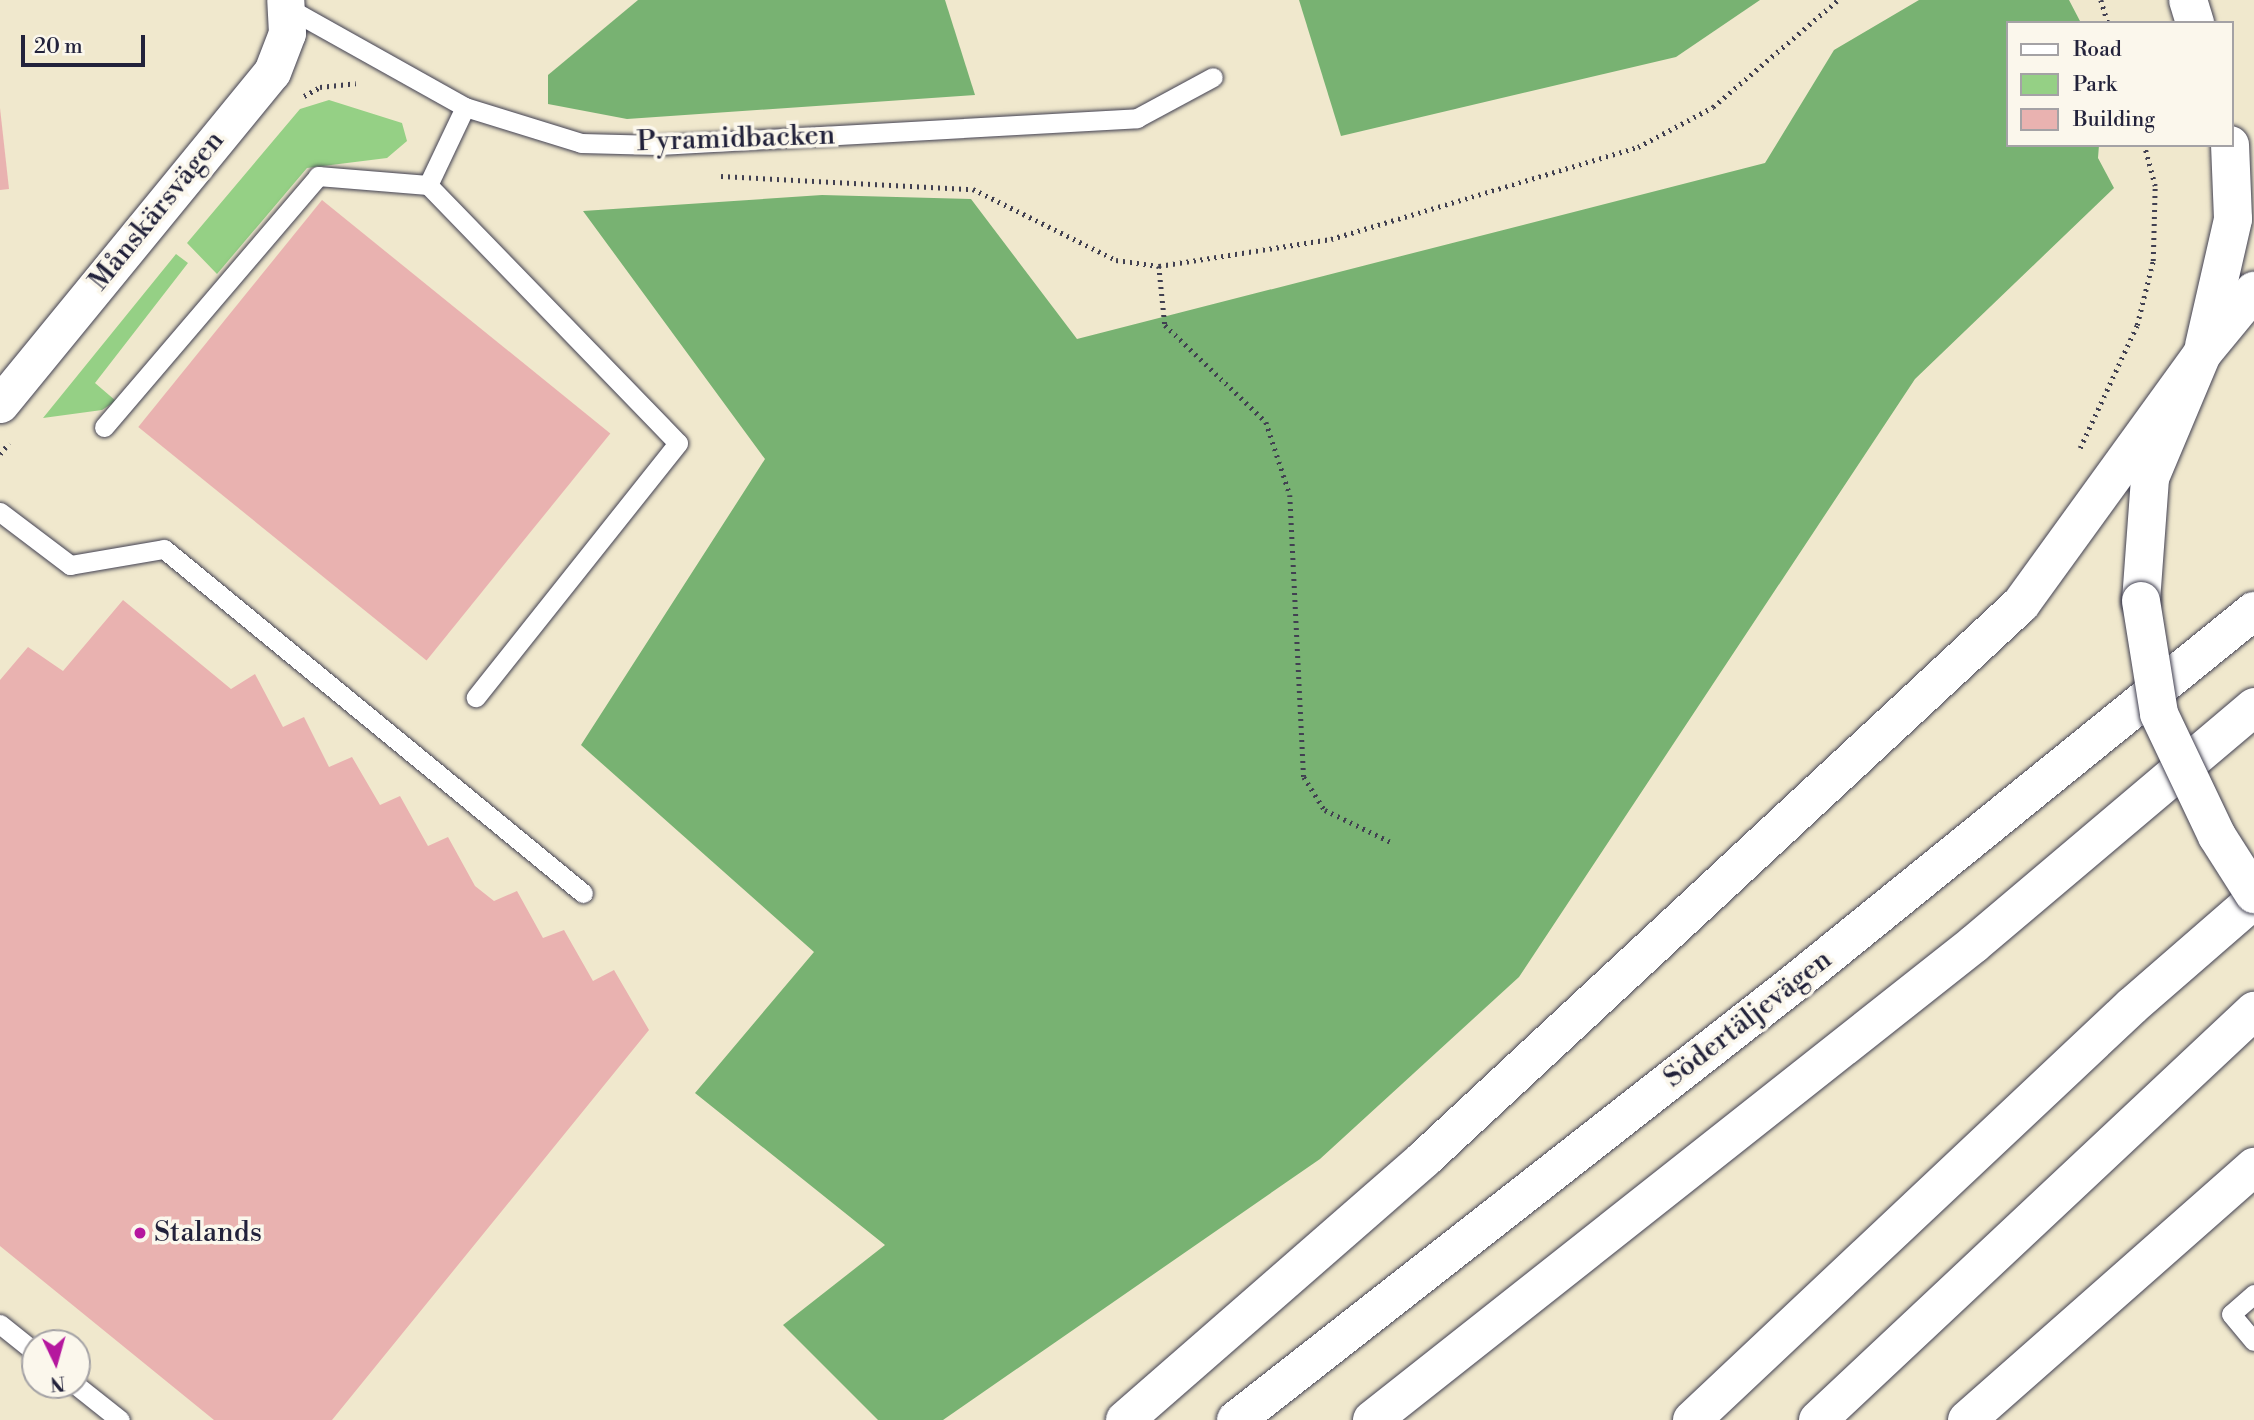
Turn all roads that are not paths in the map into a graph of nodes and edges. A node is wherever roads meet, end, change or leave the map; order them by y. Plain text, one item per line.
1 (2188, 0) edge
2 (287, 4) edge
3 (2194, 21) edge
4 (1213, 77) dead end
5 (465, 107) junction
6 (2230, 147) edge
7 (428, 185) junction
8 (2254, 291) edge
9 (2202, 354) junction
10 (9, 418) edge
11 (104, 427) dead end
12 (0, 512) edge
13 (2254, 611) edge
14 (476, 697) dead end
15 (2254, 707) edge
16 (583, 893) dead end
17 (2254, 894) edge
18 (2254, 900) edge
19 (2254, 1011) edge
20 (2254, 1167) edge
21 (2254, 1294) edge
22 (0, 1324) edge
23 (21, 1341) edge
24 (2254, 1341) edge
25 (91, 1397) edge
26 (120, 1420) edge
27 (1125, 1420) edge
28 (1236, 1420) edge
29 (1372, 1420) edge
30 (1692, 1420) edge
31 (1818, 1420) edge
32 (1967, 1420) edge

1 - 3 main road
2 - 5 lane, Pyramidbacken
2 - 10 street, Månskärsvägen
4 - 5 lane, Pyramidbacken
5 - 7 lane
6 - 9 main road
7 - 11 lane
7 - 14 lane
8 - 9 main road
9 - 17 main road, bridge
9 - 27 main road
12 - 16 lane
13 - 28 main road, Södertäljevägen
15 - 29 main road
18 - 30 main road
19 - 31 main road
20 - 32 main road
21 - 24 lane
22 - 23 lane
25 - 26 lane

